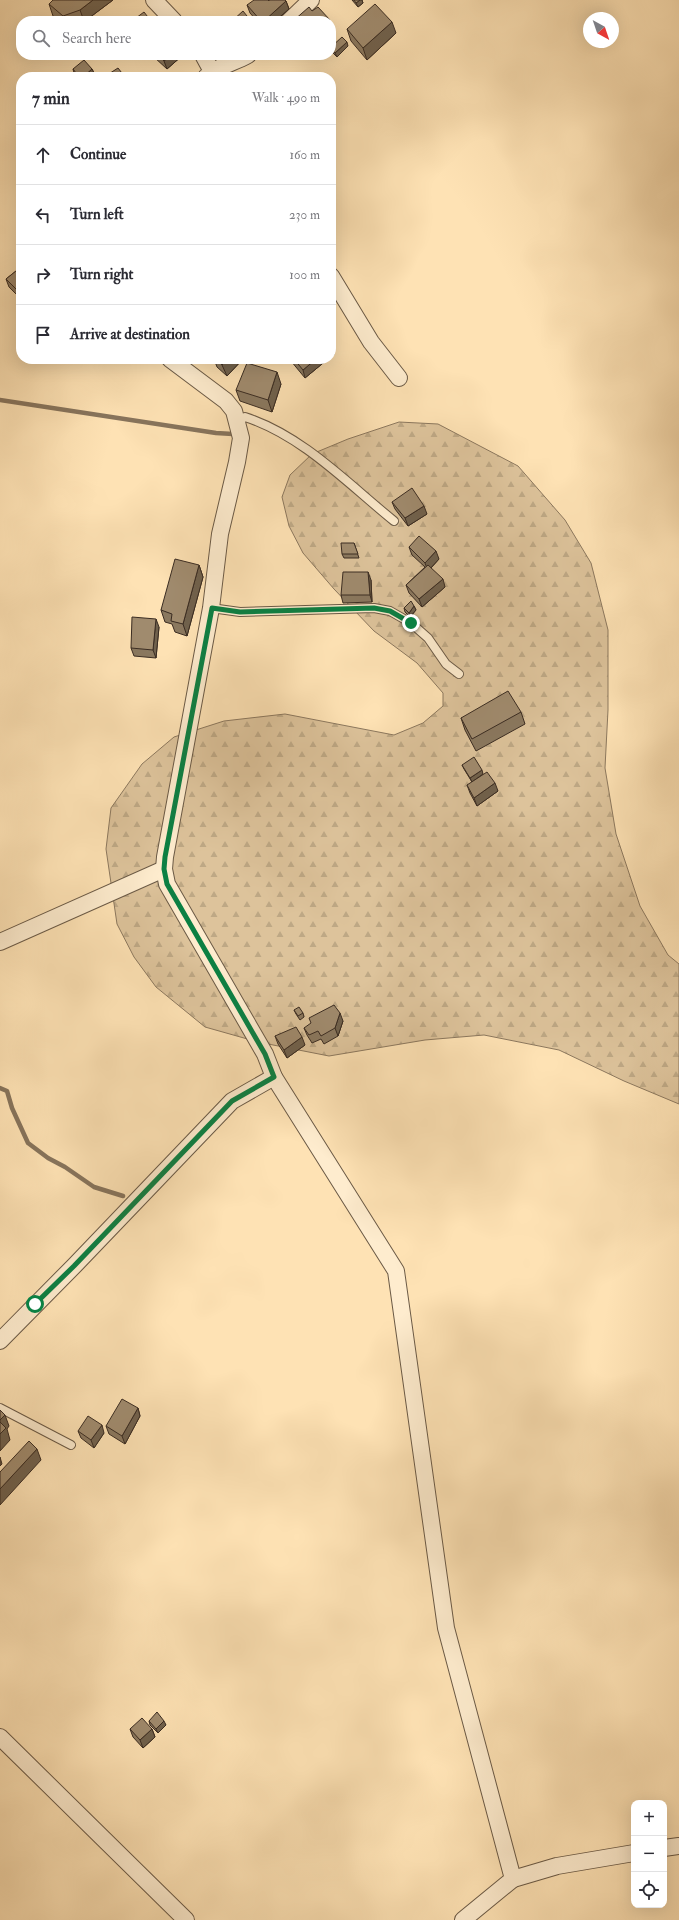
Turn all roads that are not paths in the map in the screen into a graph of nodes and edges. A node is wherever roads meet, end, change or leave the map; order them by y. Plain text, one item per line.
1 (154, 0) edge
2 (311, 0) edge
3 (169, 16) edge
4 (294, 16) edge
5 (205, 60) edge
6 (240, 60) edge
7 (210, 72) edge
8 (217, 72) edge
9 (336, 284) edge
10 (177, 364) edge
11 (399, 378) dead end
12 (237, 422) junction
13 (394, 521) dead end
14 (212, 608) junction
15 (459, 674) dead end
16 (164, 869) junction
17 (0, 942) edge
18 (274, 1077) junction
19 (0, 1341) edge
20 (0, 1408) edge
21 (71, 1445) dead end
22 (0, 1737) edge
23 (679, 1846) edge
24 (667, 1848) edge
25 (631, 1854) edge
26 (513, 1879) junction
27 (186, 1920) edge
28 (463, 1920) edge

1 - 3 street
2 - 4 street
5 - 7 street
6 - 8 street
9 - 11 street
10 - 12 street
12 - 13 lane
12 - 14 street
14 - 15 lane
14 - 16 street
16 - 17 street
16 - 18 street
18 - 19 street
18 - 26 street
20 - 21 lane
22 - 27 street
23 - 24 street
25 - 26 street
26 - 28 street

